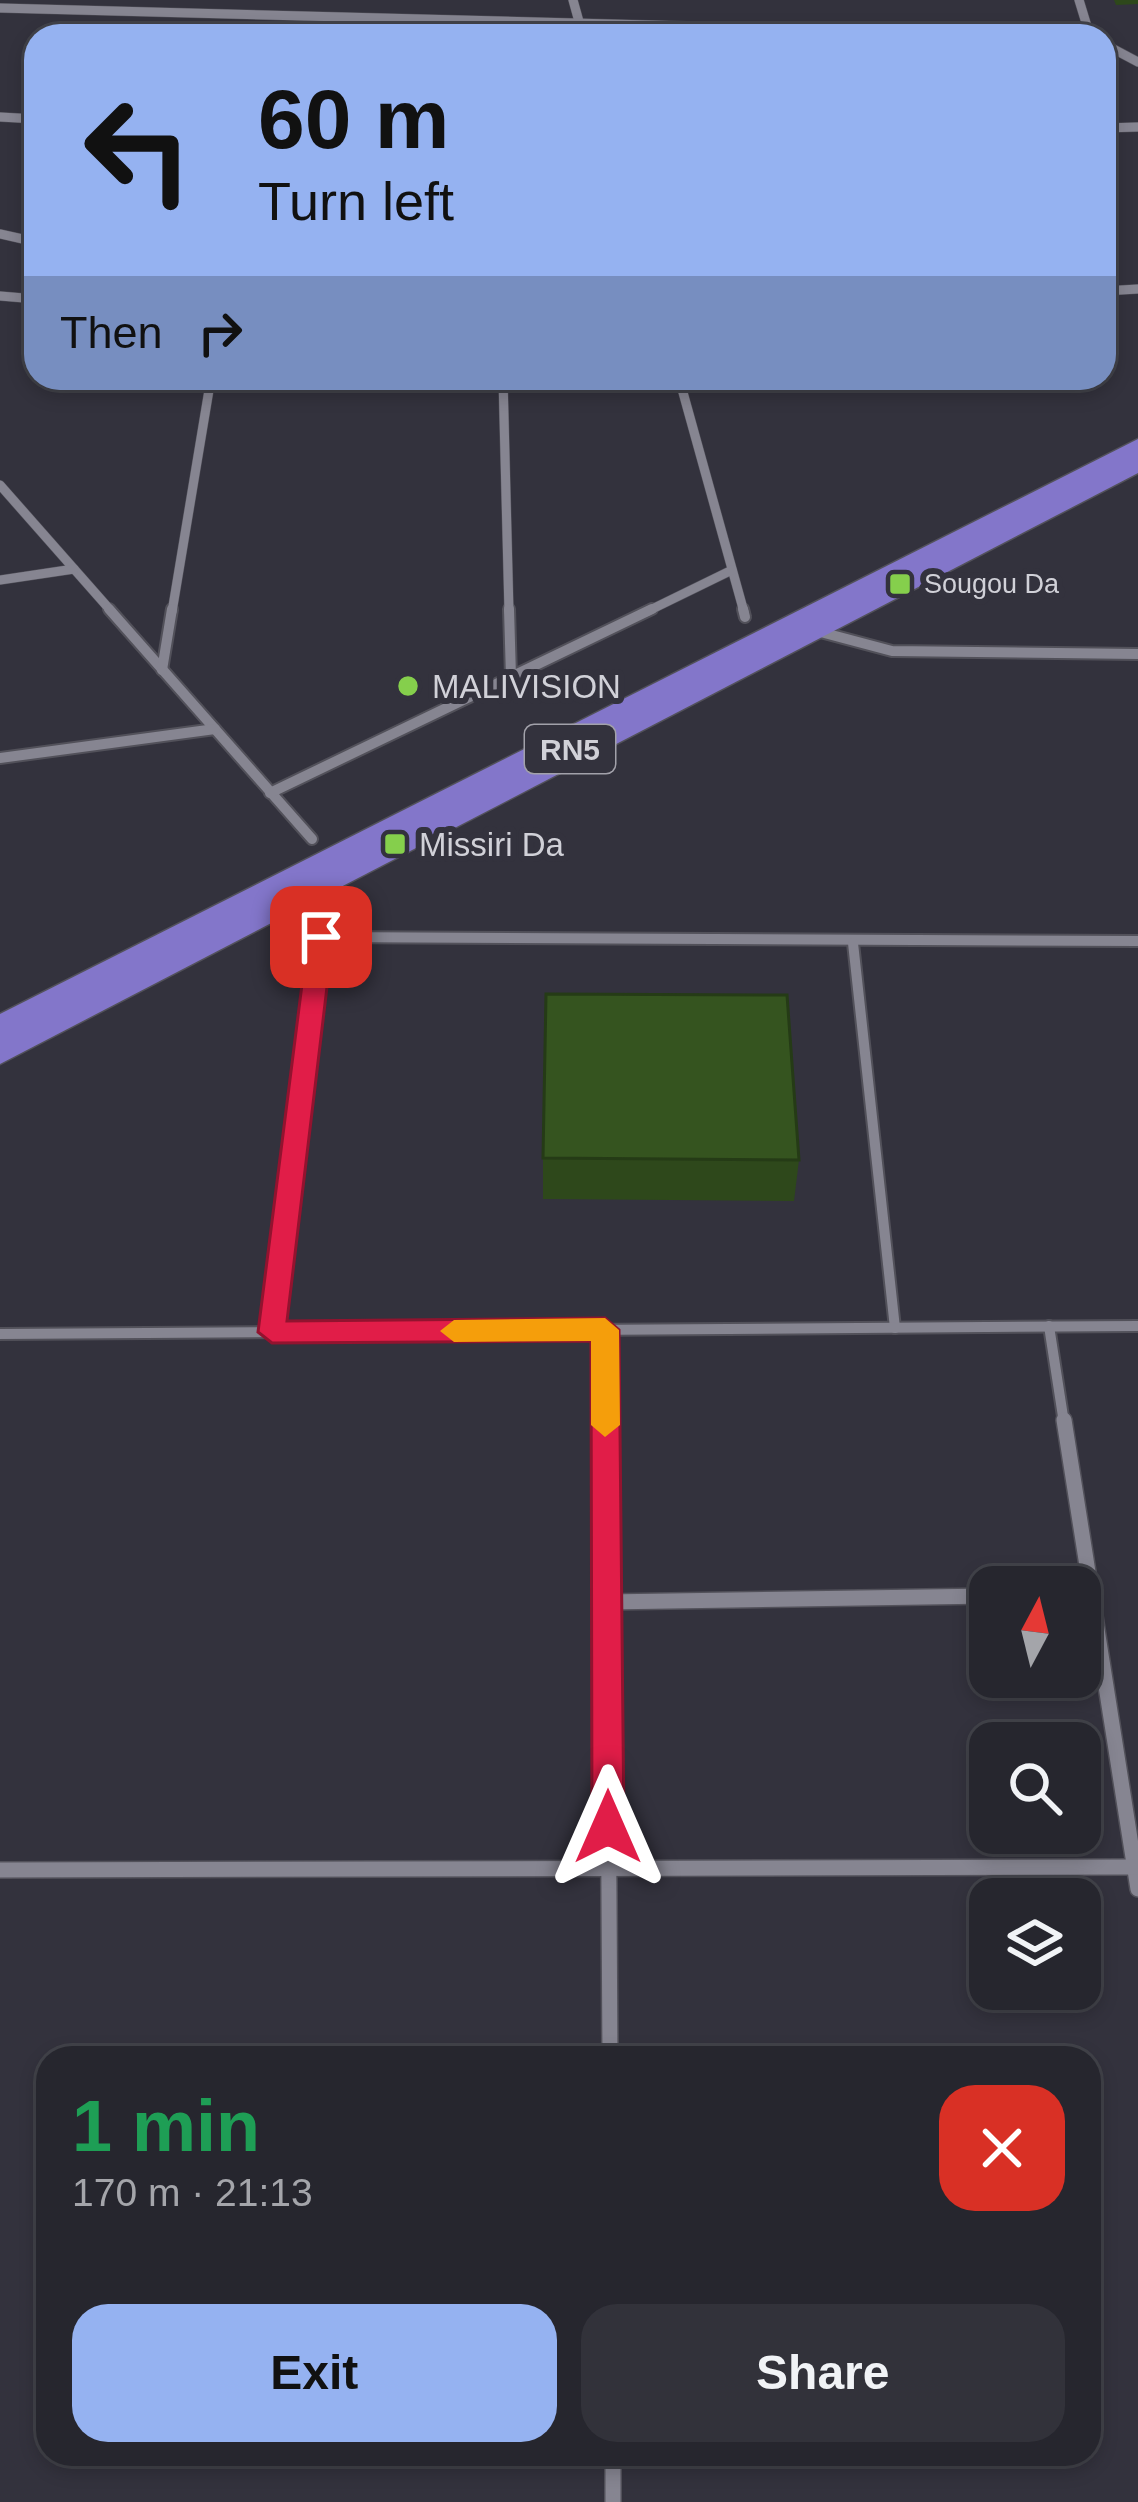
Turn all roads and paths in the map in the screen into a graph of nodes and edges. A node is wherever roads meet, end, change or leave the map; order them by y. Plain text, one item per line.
1 (573, 0) edge
2 (0, 8) edge
3 (580, 22) junction
4 (650, 24) edge
5 (209, 390) edge
6 (503, 390) edge
7 (682, 390) edge
8 (1138, 416) edge
9 (1138, 454) edge
10 (0, 485) edge
11 (74, 569) junction
12 (0, 580) edge
13 (739, 593) junction
14 (806, 628) junction
15 (1138, 654) edge
16 (162, 670) junction
17 (511, 677) junction
18 (215, 729) junction
19 (0, 758) edge
20 (270, 793) junction
21 (312, 839) junction
22 (277, 898) junction
23 (321, 937) junction
24 (1138, 941) edge
25 (853, 943) junction
26 (0, 999) edge
27 (0, 1041) edge
28 (1049, 1326) junction
29 (1138, 1326) edge
30 (895, 1328) junction
31 (605, 1330) junction
32 (272, 1332) junction
33 (0, 1334) edge
34 (1082, 1566) edge
35 (969, 1596) edge
36 (607, 1602) junction
37 (1101, 1676) edge
38 (1136, 1867) edge
39 (0, 1870) edge
40 (608, 1872) junction
41 (1138, 1889) edge
42 (610, 2046) edge
43 (613, 2466) edge
44 (614, 2502) edge

1 - 3 street
2 - 3 street
3 - 4 street
5 - 16 street
6 - 17 street
7 - 13 street
8 - 13 highway, RN5
9 - 14 highway, RN5
10 - 11 street
11 - 12 street
11 - 16 street
13 - 17 street
13 - 21 highway, RN5
14 - 15 street
14 - 22 highway, RN5
16 - 18 street
17 - 20 street
18 - 19 street
18 - 20 street
20 - 21 street
21 - 26 highway, RN5
22 - 23 street
22 - 27 highway, RN5
23 - 25 street
23 - 32 street
24 - 25 street
25 - 30 street
28 - 29 street
28 - 30 street
28 - 34 street
30 - 31 street
31 - 32 street
31 - 36 street
32 - 33 street
35 - 36 street
36 - 40 street
37 - 38 street
38 - 40 street
38 - 41 street
39 - 40 street
40 - 42 street
43 - 44 street

